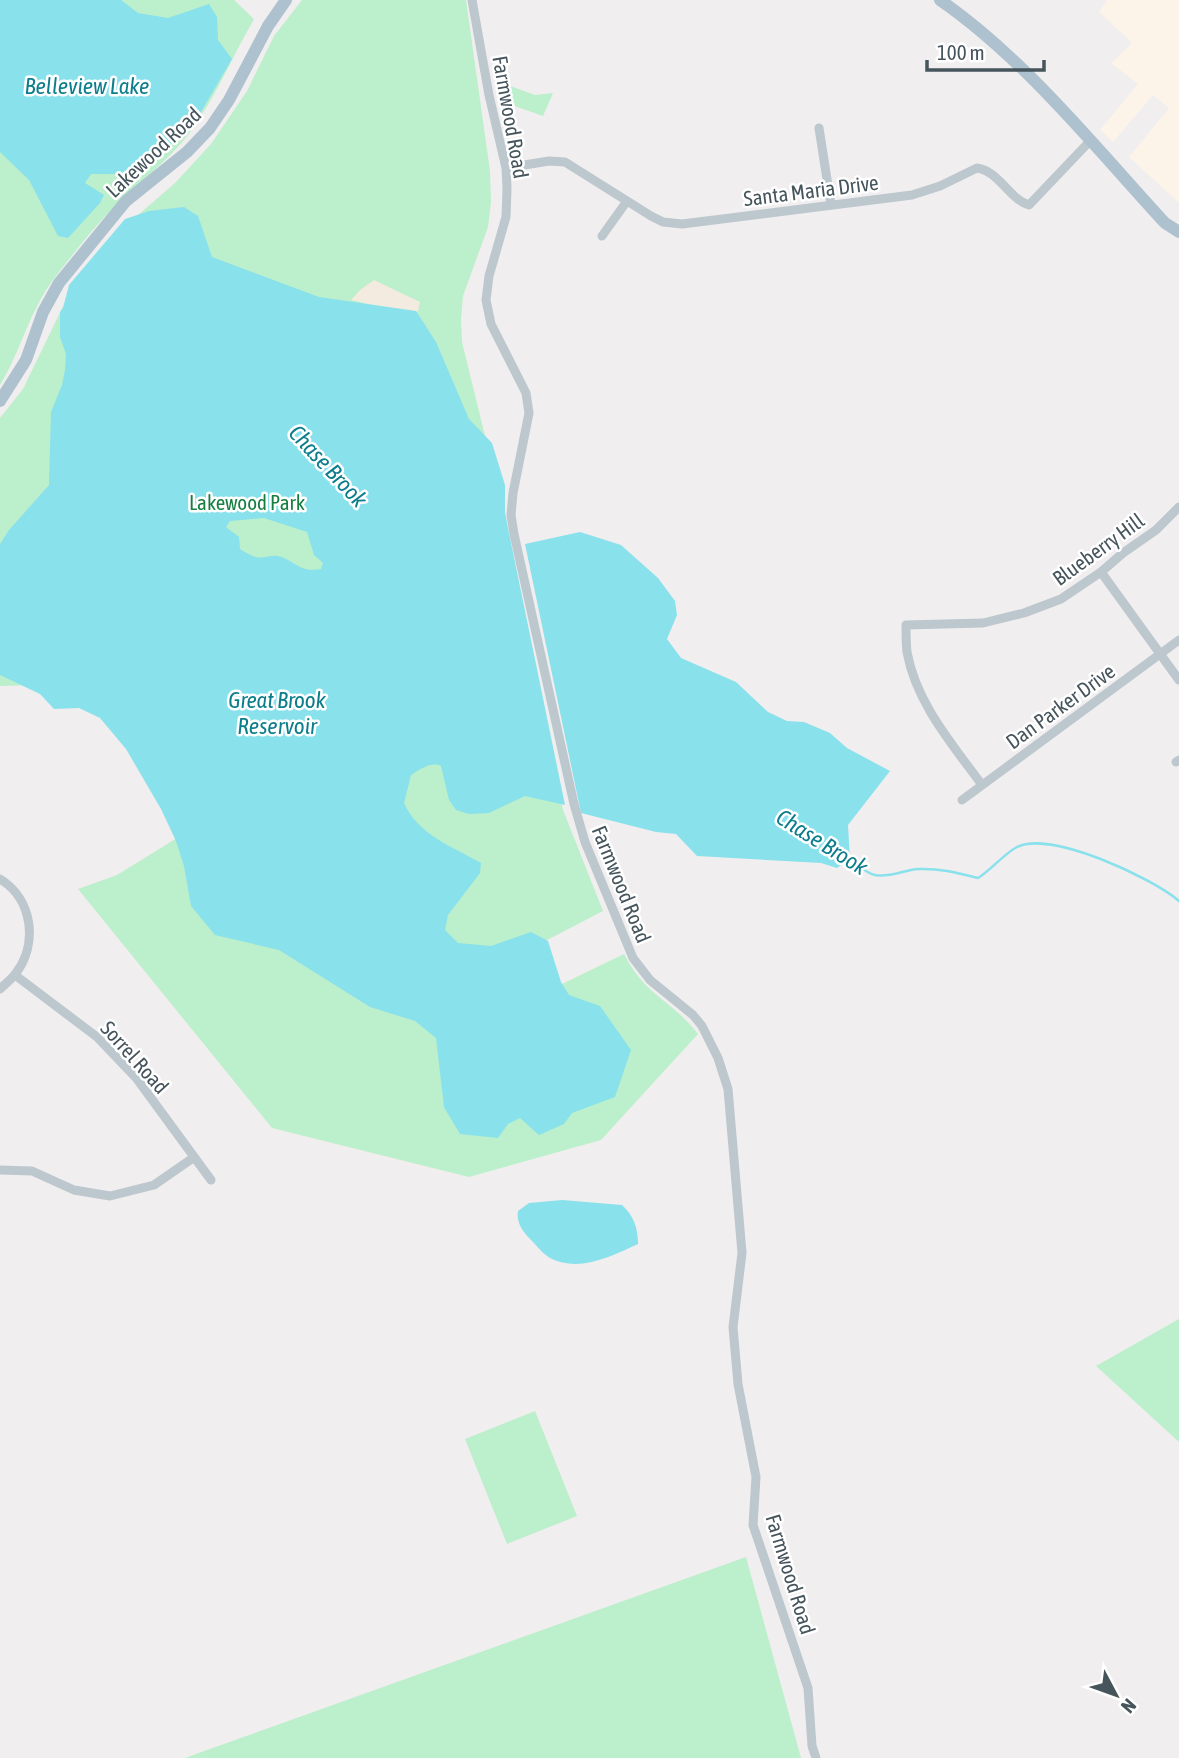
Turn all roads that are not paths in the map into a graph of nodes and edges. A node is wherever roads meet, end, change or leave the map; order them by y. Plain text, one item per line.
1 (286, 0) edge
2 (472, 0) edge
3 (940, 0) edge
4 (819, 128) dead end
5 (1090, 141) junction
6 (506, 168) junction
7 (627, 201) junction
8 (831, 205) junction
9 (1179, 232) edge
10 (602, 236) dead end
11 (0, 401) edge
12 (1179, 507) edge
13 (1101, 572) junction
14 (1179, 640) edge
15 (1160, 653) junction
16 (1179, 680) edge
17 (982, 785) junction
18 (962, 800) dead end
19 (0, 879) edge
20 (16, 975) junction
21 (0, 989) edge
22 (193, 1158) junction
23 (0, 1170) edge
24 (211, 1180) dead end
25 (816, 1758) edge

1 - 11 main road, Lakewood Road
2 - 6 street, Farmwood Road
3 - 5 main road
4 - 8 street
5 - 8 street, Santa Maria Drive
5 - 9 main road
6 - 7 street, Santa Maria Drive
6 - 25 street, Farmwood Road
7 - 8 street, Santa Maria Drive
7 - 10 street
12 - 13 street, Blueberry Hill
13 - 15 street
13 - 17 street, Blueberry Hill
14 - 15 street, Dan Parker Drive
15 - 16 street
15 - 17 street, Dan Parker Drive
17 - 18 street, Dan Parker Drive
19 - 20 street
20 - 21 street
20 - 22 street, Sorrel Road
22 - 23 street
22 - 24 street, Sorrel Road

